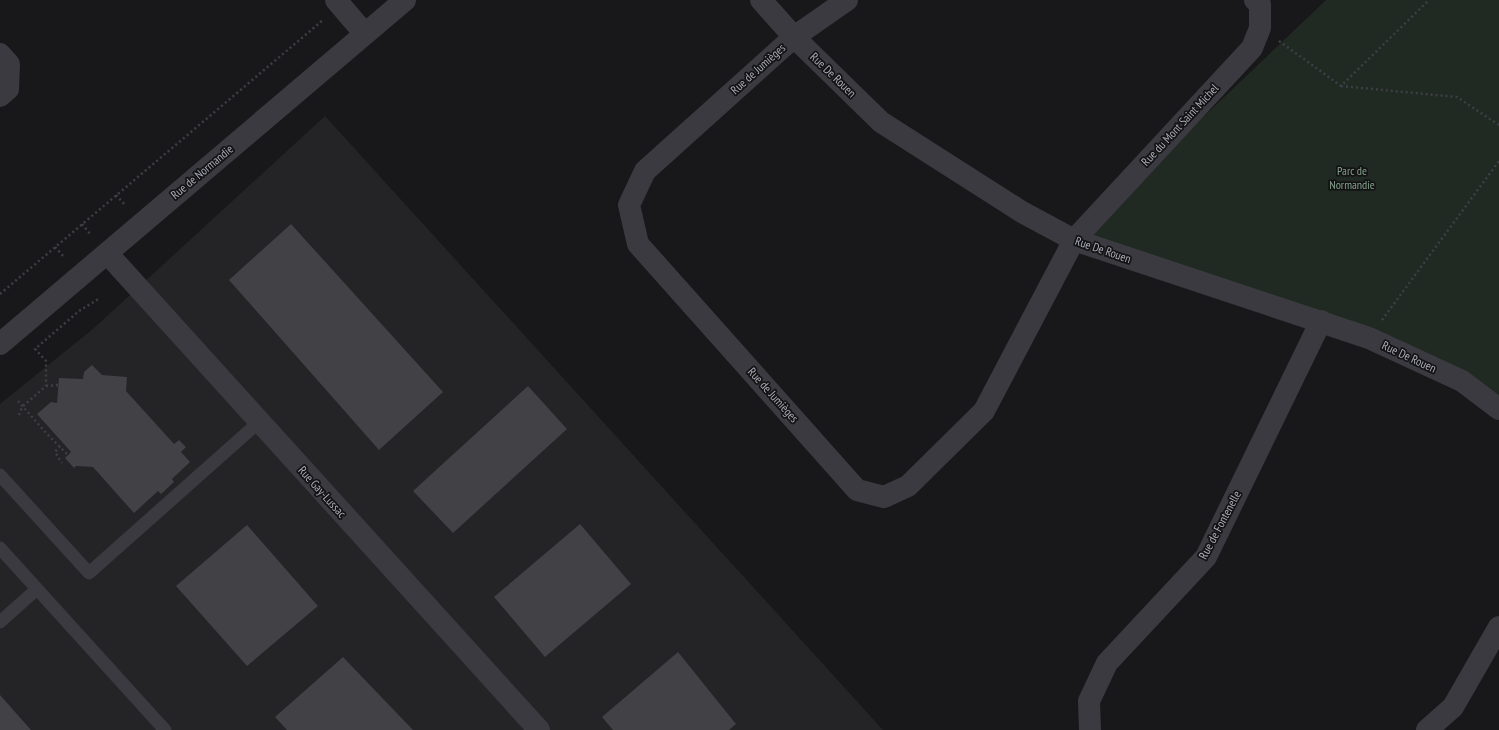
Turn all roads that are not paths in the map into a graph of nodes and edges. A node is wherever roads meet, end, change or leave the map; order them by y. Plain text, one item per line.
1 (336, 0) edge
2 (405, 0) edge
3 (761, 0) edge
4 (847, 0) edge
5 (1255, 0) edge
6 (365, 34) junction
7 (794, 37) junction
8 (0, 54) edge
9 (0, 96) edge
10 (1074, 240) junction
11 (107, 253) junction
12 (1321, 321) junction
13 (0, 344) edge
14 (1499, 409) edge
15 (259, 422) junction
16 (0, 475) edge
17 (0, 548) edge
18 (37, 589) junction
19 (0, 622) edge
20 (1499, 627) edge
21 (165, 730) edge
22 (539, 730) edge
23 (1090, 730) edge
24 (1427, 730) edge

1 - 6 street
2 - 6 street, Rue de Normandie
3 - 7 street, Rue De Rouen
4 - 7 street
5 - 10 street, Rue du Mont Saint Michel
6 - 11 street, Rue de Normandie
7 - 10 street, Rue De Rouen
7 - 10 street, Rue de Jumièges
8 - 9 street
10 - 12 street, Rue De Rouen
11 - 13 street, Rue de Normandie
11 - 15 street, Rue Gay-Lussac
12 - 14 street, Rue De Rouen
12 - 23 street, Rue de Fontenelle
15 - 16 lane
15 - 22 street, Rue Gay-Lussac
17 - 18 lane
18 - 19 lane
18 - 21 lane
20 - 24 street

